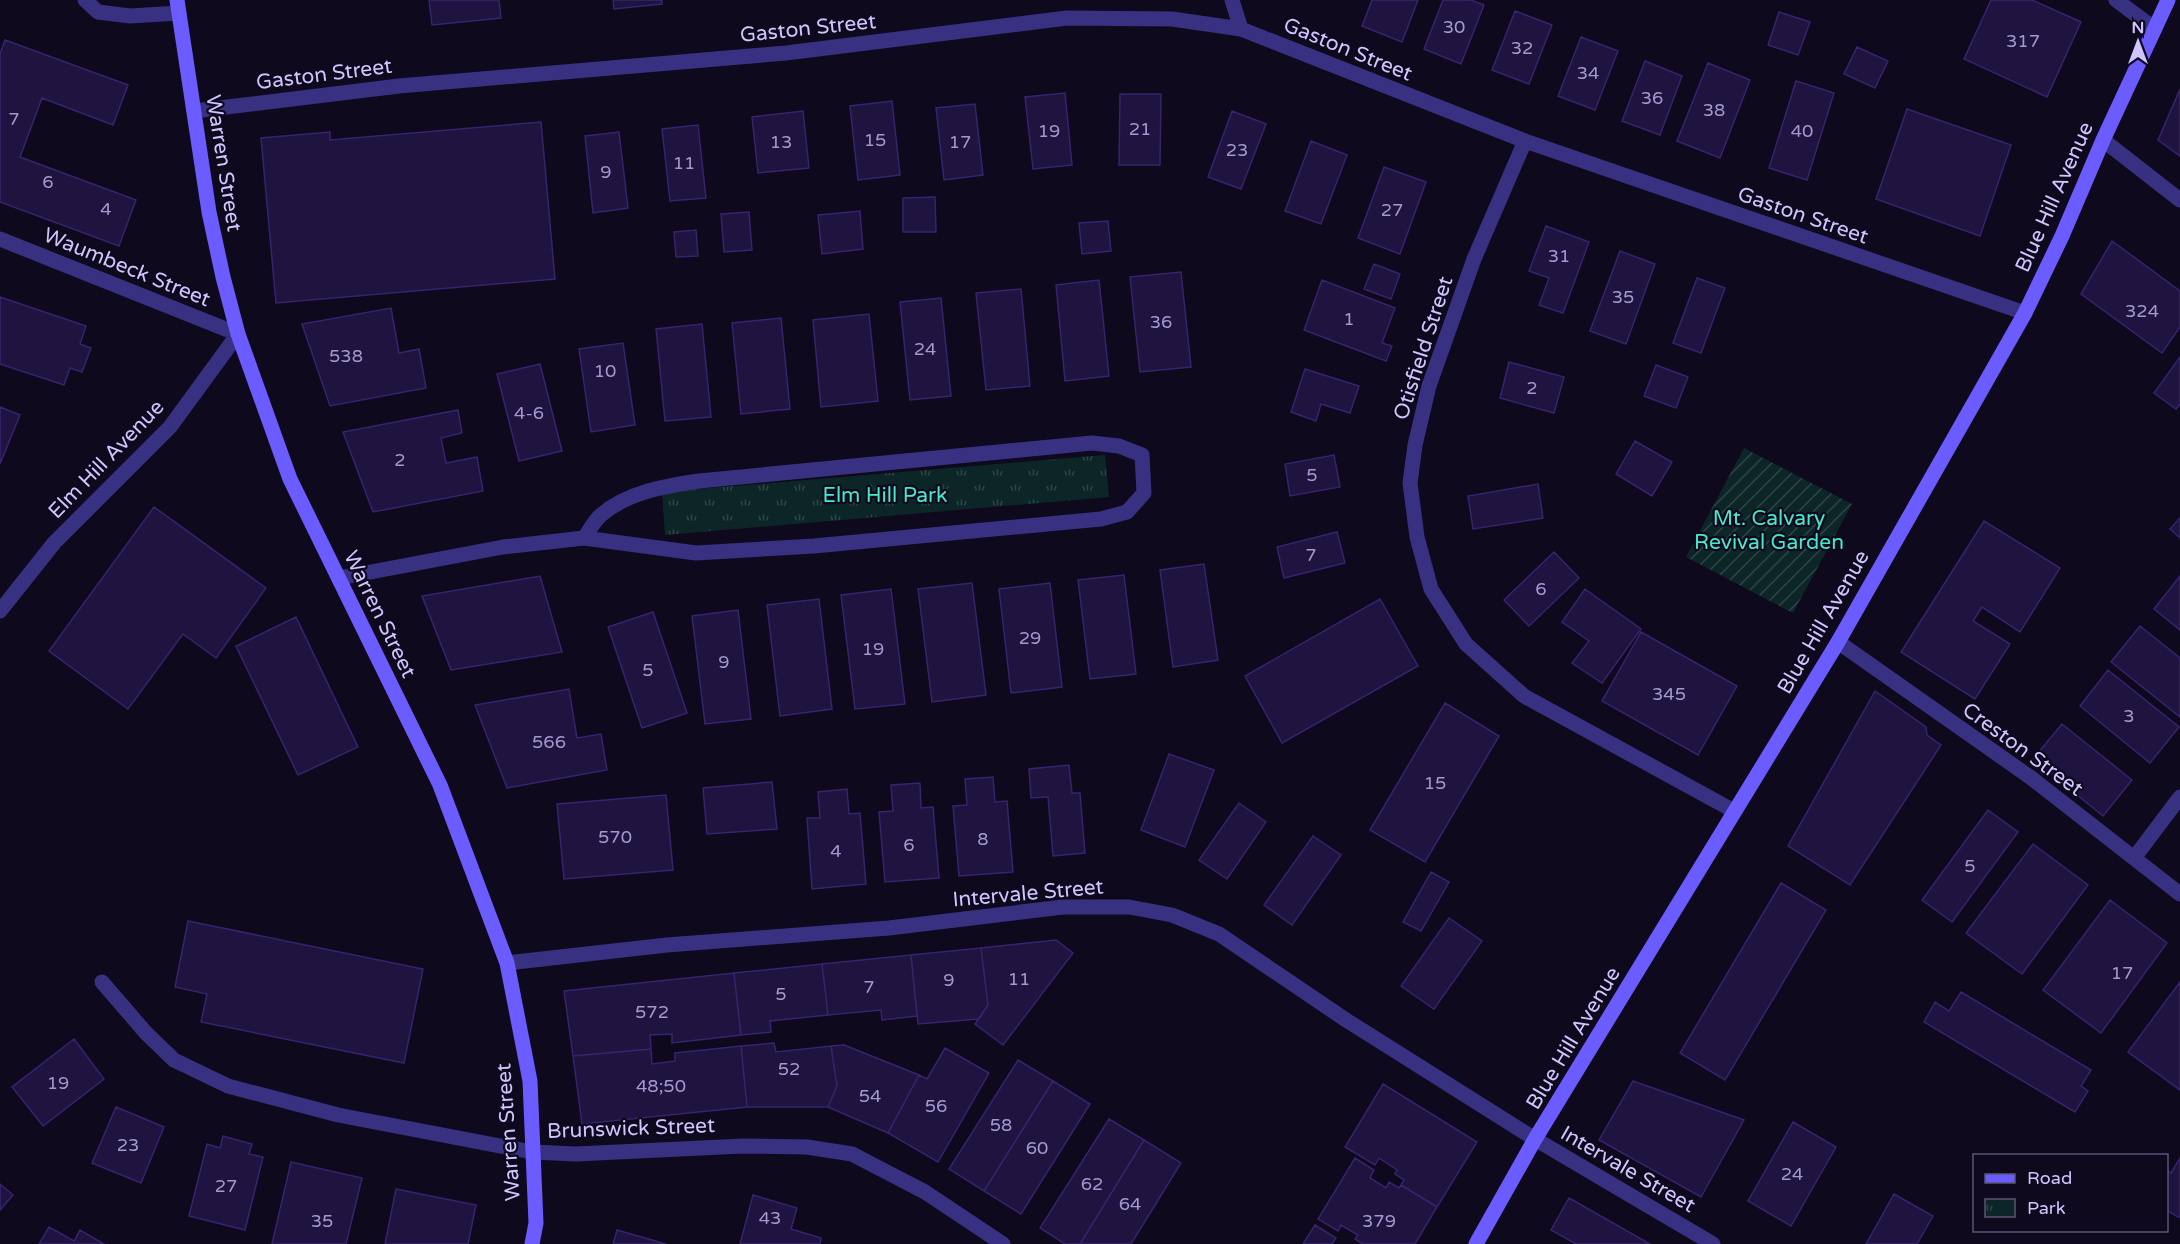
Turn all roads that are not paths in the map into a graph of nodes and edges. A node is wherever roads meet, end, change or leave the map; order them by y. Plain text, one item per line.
1 (85, 0) edge
2 (1232, 0) edge
3 (2116, 0) edge
4 (2168, 0) edge
5 (178, 6) edge
6 (1241, 29) junction
7 (2155, 29) junction
8 (195, 111) junction
9 (2103, 140) junction
10 (1525, 141) junction
11 (2180, 200) edge
12 (0, 239) edge
13 (2025, 313) junction
14 (238, 334) junction
15 (584, 538) junction
16 (339, 578) junction
17 (0, 611) edge
18 (1838, 642) junction
19 (2180, 797) edge
20 (1734, 812) junction
21 (2134, 858) junction
22 (2180, 894) edge
23 (507, 963) junction
24 (102, 982) dead end
25 (1535, 1139) junction
26 (532, 1152) junction
27 (532, 1244) edge
28 (1003, 1244) edge
29 (1476, 1244) edge
30 (1713, 1244) edge

1 - 5 street
2 - 6 street
3 - 7 street
4 - 7 main road, Blue Hill Avenue
5 - 8 main road, Warren Street
6 - 8 street, Gaston Street
6 - 10 street, Gaston Street
7 - 9 main road, Blue Hill Avenue
8 - 14 main road, Warren Street
9 - 11 street
9 - 13 main road, Blue Hill Avenue
10 - 13 street, Gaston Street
10 - 20 street, Otisfield Street
12 - 14 street, Waumbeck Street
13 - 18 main road, Blue Hill Avenue
14 - 16 main road, Warren Street
14 - 17 street, Elm Hill Avenue
15 - 15 street
15 - 16 street
16 - 23 main road, Warren Street
18 - 20 main road, Blue Hill Avenue
18 - 21 street, Creston Street
19 - 21 street
20 - 25 main road, Blue Hill Avenue
21 - 22 street, Creston Street
23 - 25 street, Intervale Street
23 - 26 main road, Warren Street
24 - 26 street, Brunswick Street
25 - 29 main road, Blue Hill Avenue
25 - 30 street, Intervale Street
26 - 27 main road, Warren Street
26 - 28 street, Brunswick Street

